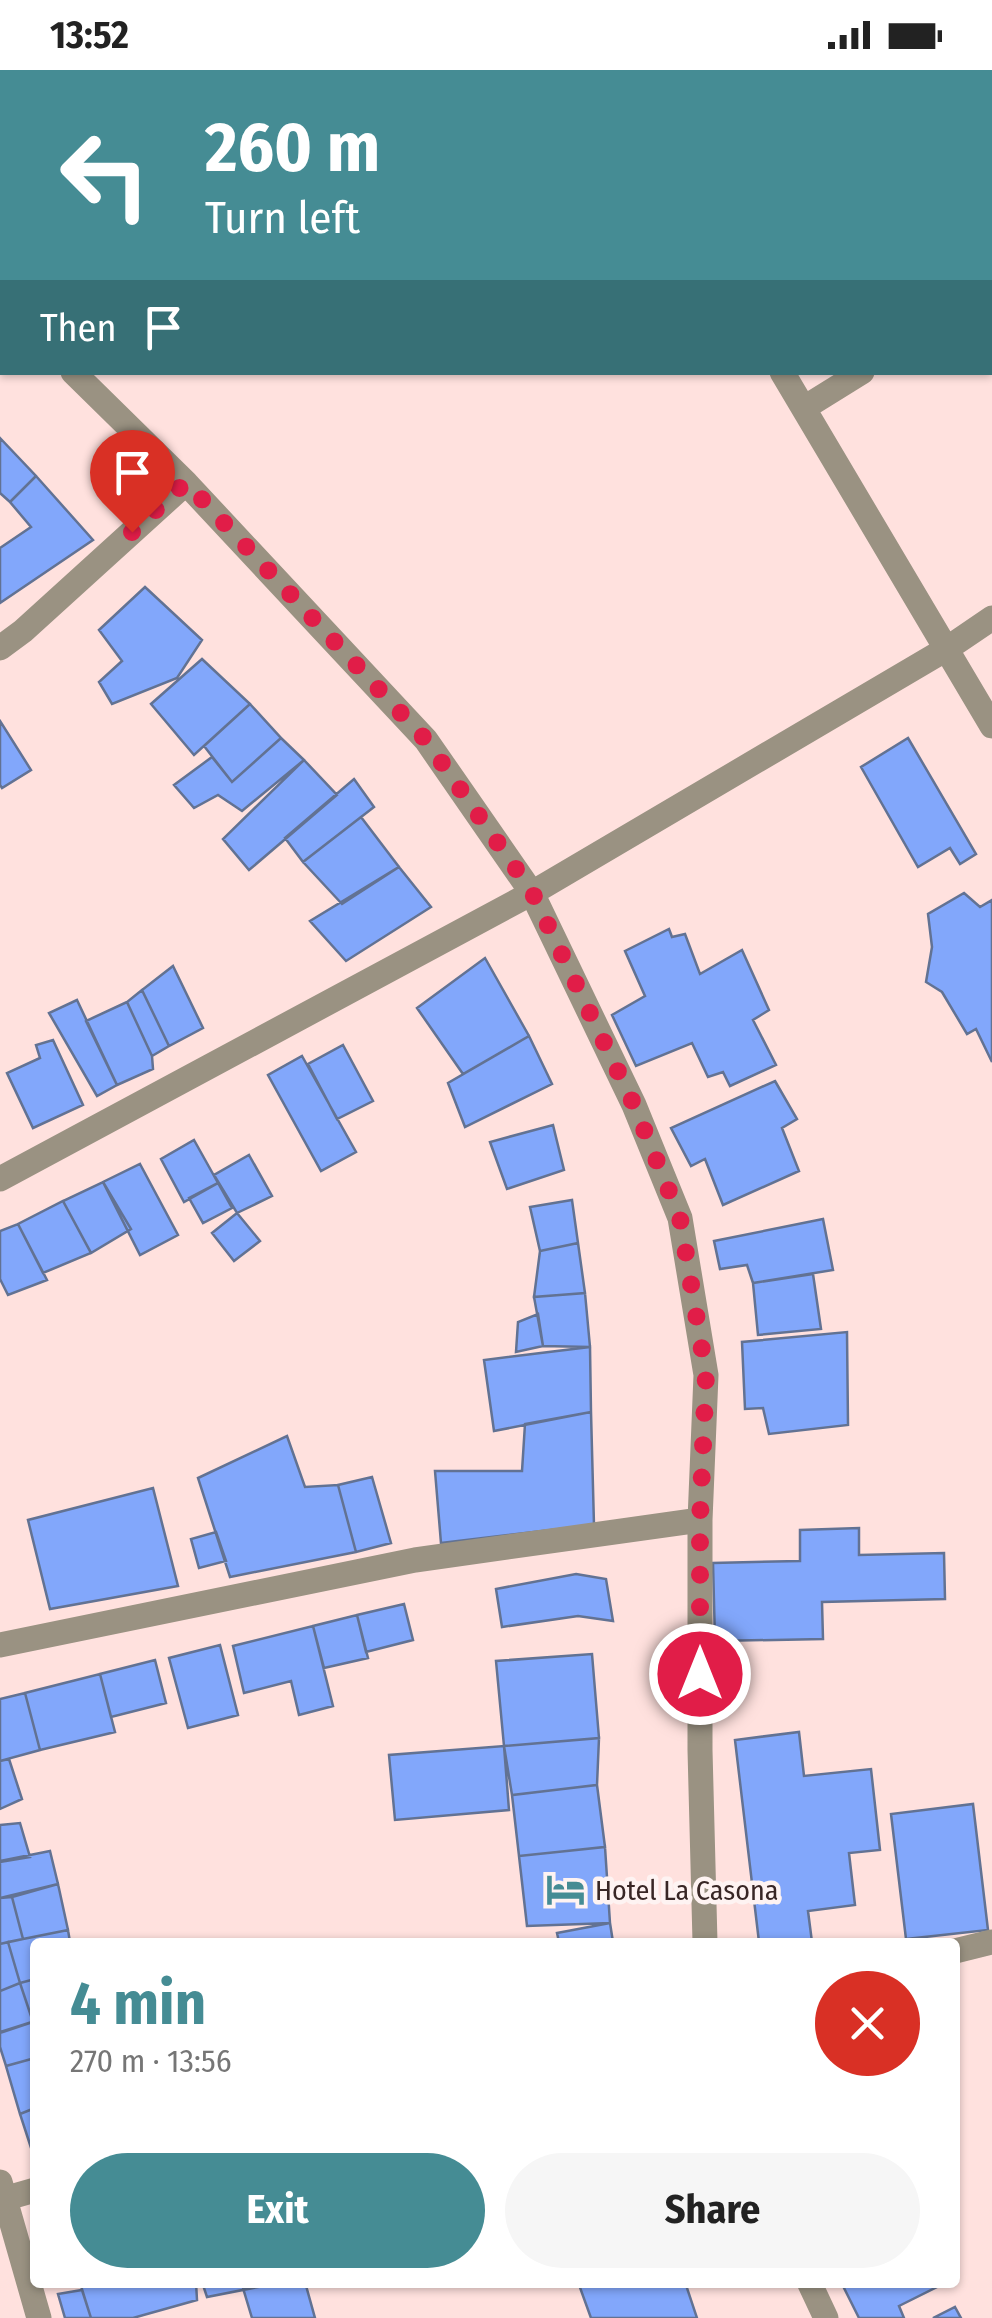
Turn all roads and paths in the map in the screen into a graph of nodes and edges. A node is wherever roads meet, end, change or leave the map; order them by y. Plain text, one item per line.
1 (76, 375) edge
2 (784, 375) edge
3 (857, 375) edge
4 (804, 408) junction
5 (186, 482) junction
6 (992, 618) edge
7 (0, 648) edge
8 (948, 648) junction
9 (992, 726) edge
10 (532, 892) junction
11 (0, 1180) edge
12 (700, 1520) junction
13 (0, 1644) edge
14 (705, 1938) edge
15 (992, 1942) edge
16 (960, 1950) edge
17 (30, 2191) edge
18 (1, 2194) edge
19 (812, 2288) edge
20 (39, 2318) edge
21 (826, 2318) edge

1 - 5 street
2 - 4 street
3 - 4 street
4 - 8 street
5 - 7 street
5 - 10 street
6 - 8 street
8 - 9 street
8 - 10 street
10 - 11 street
10 - 12 street
12 - 13 street
12 - 14 street
15 - 16 street
17 - 18 street
18 - 20 street
19 - 21 street

